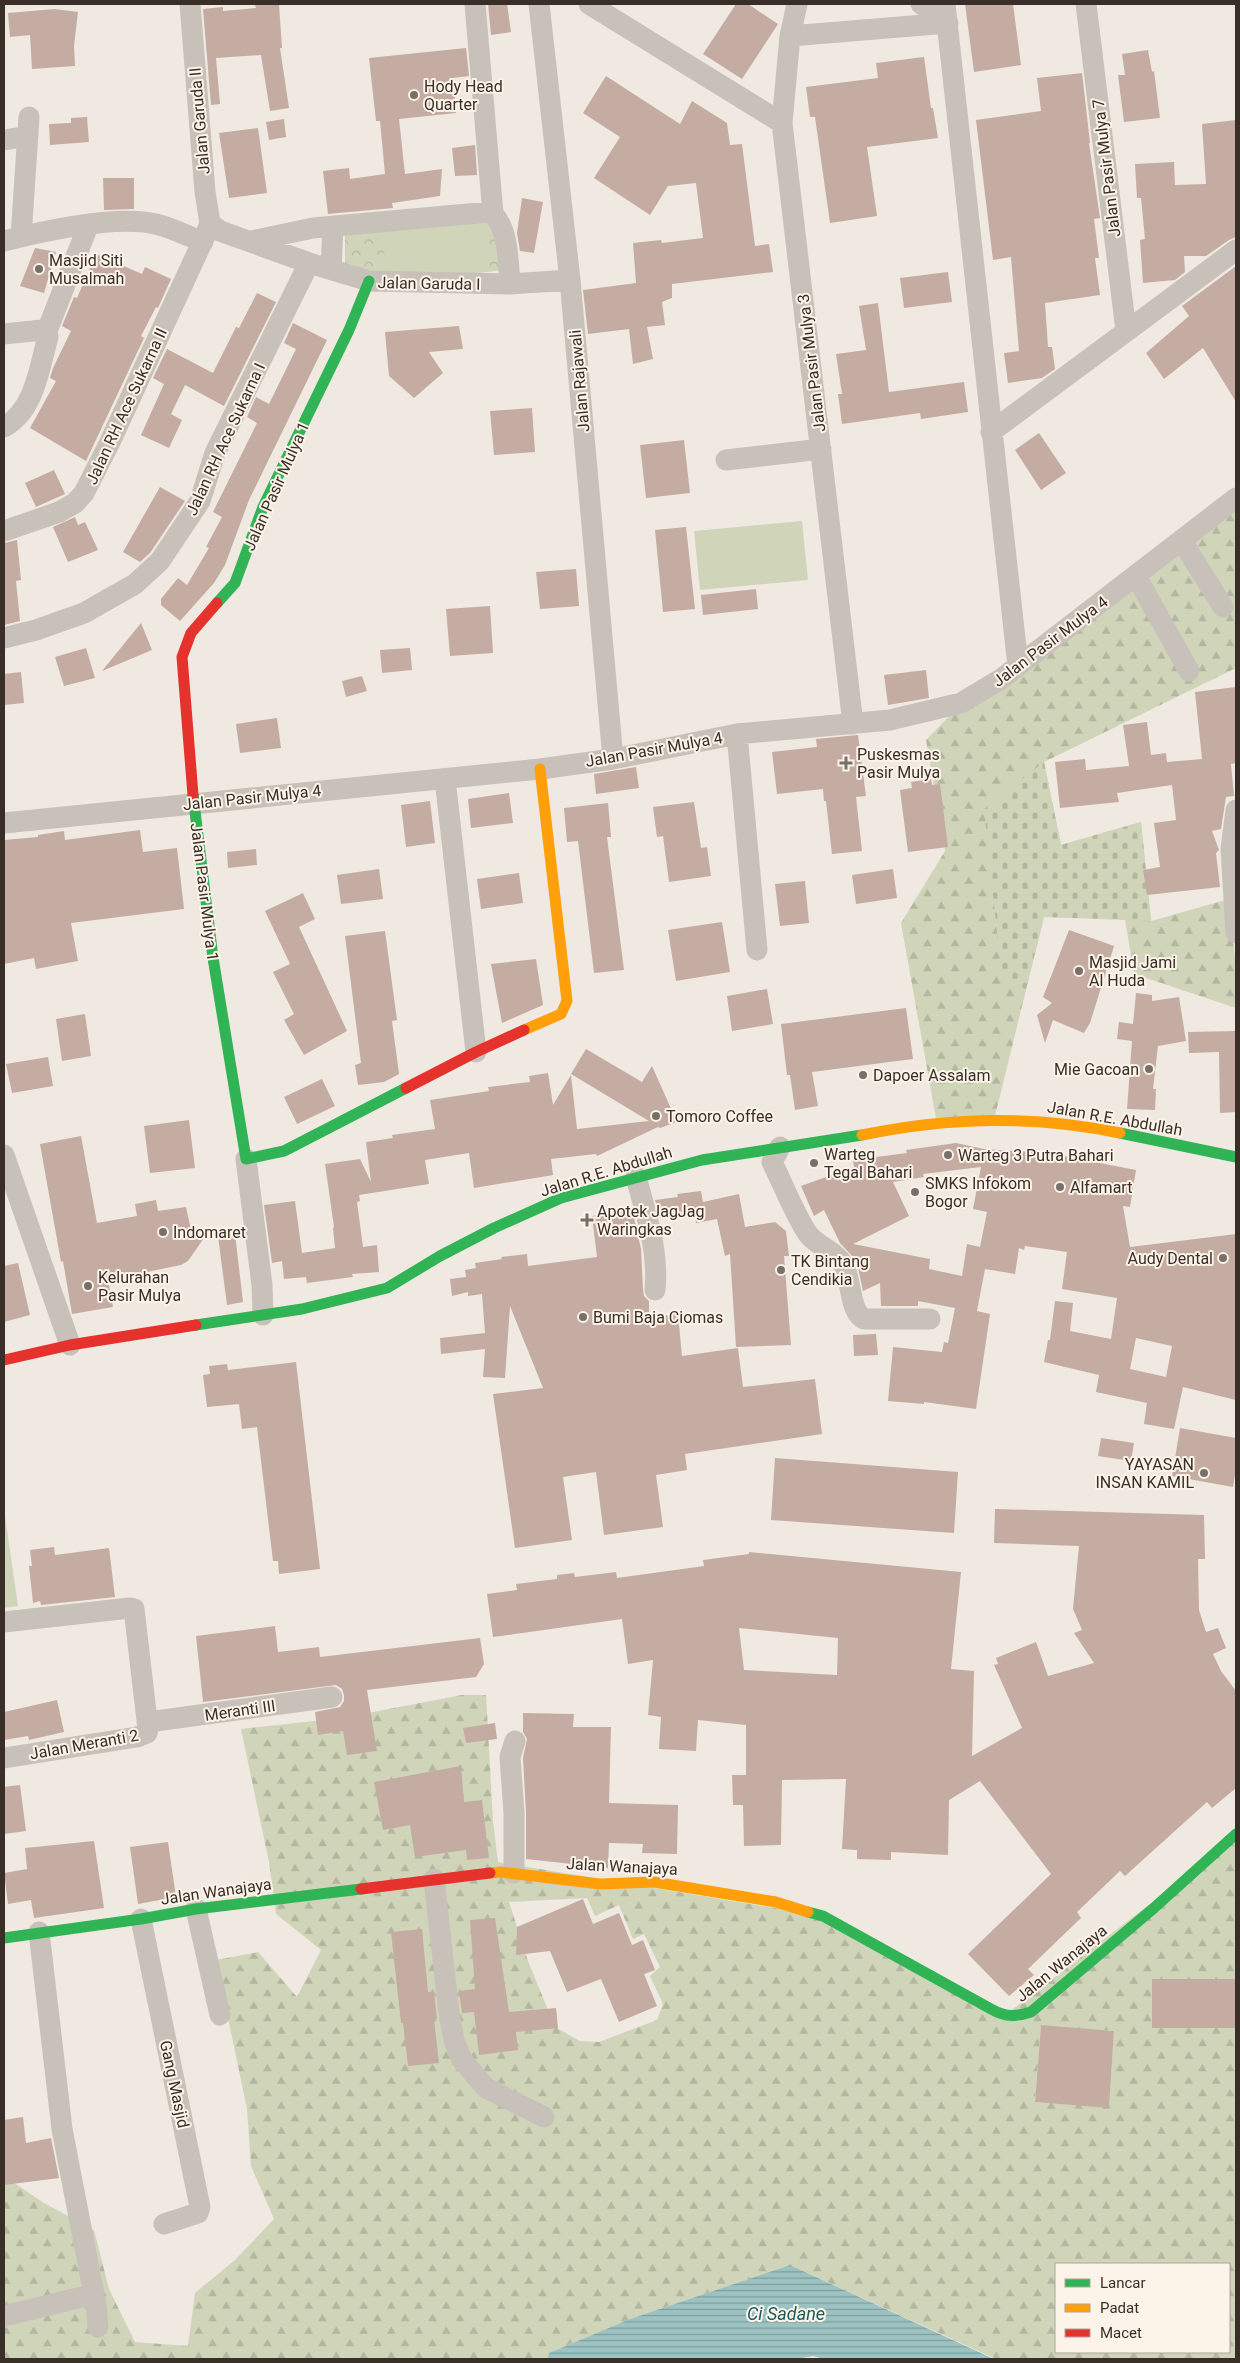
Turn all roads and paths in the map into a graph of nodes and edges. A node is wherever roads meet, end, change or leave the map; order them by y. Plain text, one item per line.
1 (190, 4) edge
2 (475, 4) edge
3 (539, 4) edge
4 (589, 4) edge
5 (797, 4) edge
6 (921, 4) edge
7 (1086, 4) edge
8 (947, 14) edge
9 (790, 36) junction
10 (782, 123) junction
11 (4, 140) edge
12 (494, 214) junction
13 (88, 226) junction
14 (333, 226) junction
15 (206, 234) junction
16 (13, 239) edge
17 (251, 241) junction
18 (1236, 250) edge
19 (309, 263) junction
20 (331, 269) junction
21 (570, 280) junction
22 (369, 281) junction
23 (510, 284) junction
24 (46, 331) junction
25 (1126, 331) junction
26 (4, 334) edge
27 (4, 427) edge
28 (991, 432) junction
29 (821, 449) junction
30 (726, 460) dead end
31 (1236, 498) edge
32 (4, 531) edge
33 (1182, 541) junction
34 (1136, 576) junction
35 (1223, 607) dead end
36 (4, 638) edge
37 (1018, 666) junction
38 (1189, 671) dead end
39 (853, 724) junction
40 (737, 734) junction
41 (613, 758) junction
42 (540, 768) junction
43 (445, 779) junction
44 (194, 803) junction
45 (1236, 810) edge
46 (4, 823) edge
47 (1236, 933) edge
48 (757, 950) dead end
49 (476, 1052) junction
50 (780, 1146) junction
51 (4, 1156) edge
52 (1236, 1157) edge
53 (246, 1159) junction
54 (636, 1177) junction
55 (655, 1290) dead end
56 (263, 1315) junction
57 (930, 1320) dead end
58 (70, 1345) junction
59 (4, 1360) edge
60 (4, 1622) edge
61 (332, 1697) dead end
62 (148, 1722) junction
63 (515, 1741) dead end
64 (4, 1758) edge
65 (1236, 1834) edge
66 (514, 1873) junction
67 (434, 1879) junction
68 (196, 1909) junction
69 (141, 1919) junction
70 (39, 1932) junction
71 (4, 1938) edge
72 (220, 2015) dead end
73 (544, 2117) dead end
74 (164, 2224) dead end
75 (86, 2296) dead end
76 (4, 2316) edge
77 (98, 2327) dead end

1 - 15 street, Jalan Garuda II
2 - 12 street
3 - 21 street, Jalan Rajawali
4 - 10 street
5 - 9 street, Jalan Pasir Mulya 3
6 - 8 street
7 - 25 street, Jalan Pasir Mulya 7
8 - 9 street
8 - 28 street
9 - 10 street, Jalan Pasir Mulya 3
10 - 29 street, Jalan Pasir Mulya 3
11 - 16 street
12 - 14 street
12 - 23 street
13 - 15 street, Jalan Garuda I
13 - 16 street, Jalan Garuda I
13 - 24 street
14 - 17 street
14 - 20 street
15 - 17 street, Jalan Garuda I
15 - 32 street, Jalan RH Ace Sukarna II
17 - 19 street, Jalan Garuda I
18 - 25 street
19 - 20 street, Jalan Garuda I
19 - 36 street, Jalan RH Ace Sukarna I
20 - 22 street, Jalan Garuda I
21 - 23 street, Jalan Garuda I
21 - 41 street, Jalan Rajawali
22 - 23 street, Jalan Garuda I
22 - 44 street, Jalan Pasir Mulya 1
24 - 26 street
24 - 27 street
25 - 28 street
28 - 37 street
29 - 30 street
29 - 39 street, Jalan Pasir Mulya 3
31 - 33 street, Jalan Pasir Mulya 4
33 - 34 street, Jalan Pasir Mulya 4
33 - 35 street
34 - 37 street, Jalan Pasir Mulya 4
34 - 38 street
37 - 39 street, Jalan Pasir Mulya 4
39 - 40 street, Jalan Pasir Mulya 4
40 - 41 street, Jalan Pasir Mulya 4
40 - 48 street
41 - 42 street, Jalan Pasir Mulya 4
42 - 43 street, Jalan Pasir Mulya 4
42 - 49 street
43 - 44 street, Jalan Pasir Mulya 4
43 - 49 street
44 - 46 street, Jalan Pasir Mulya 4
44 - 53 street, Jalan Pasir Mulya 1
45 - 47 street
49 - 53 street
50 - 52 street, Jalan R.E. Abdullah
50 - 54 street, Jalan R.E. Abdullah
50 - 57 street
51 - 58 street
53 - 56 street, Jalan Pasir Mulya 1
54 - 55 street
54 - 56 street, Jalan R.E. Abdullah
56 - 58 street, Jalan R.E. Abdullah
58 - 59 street, Jalan R.E. Abdullah
60 - 62 street, Jalan Meranti 2
61 - 62 street, Meranti III
62 - 64 street, Jalan Meranti 2
63 - 66 street
65 - 66 street, Jalan Wanajaya
66 - 67 street, Jalan Wanajaya
67 - 68 street, Jalan Wanajaya
67 - 73 street
68 - 69 street, Jalan Wanajaya
68 - 72 street
69 - 70 street, Jalan Wanajaya
69 - 74 street, Gang Masjid
70 - 71 street, Jalan Wanajaya
70 - 77 street
75 - 76 street

